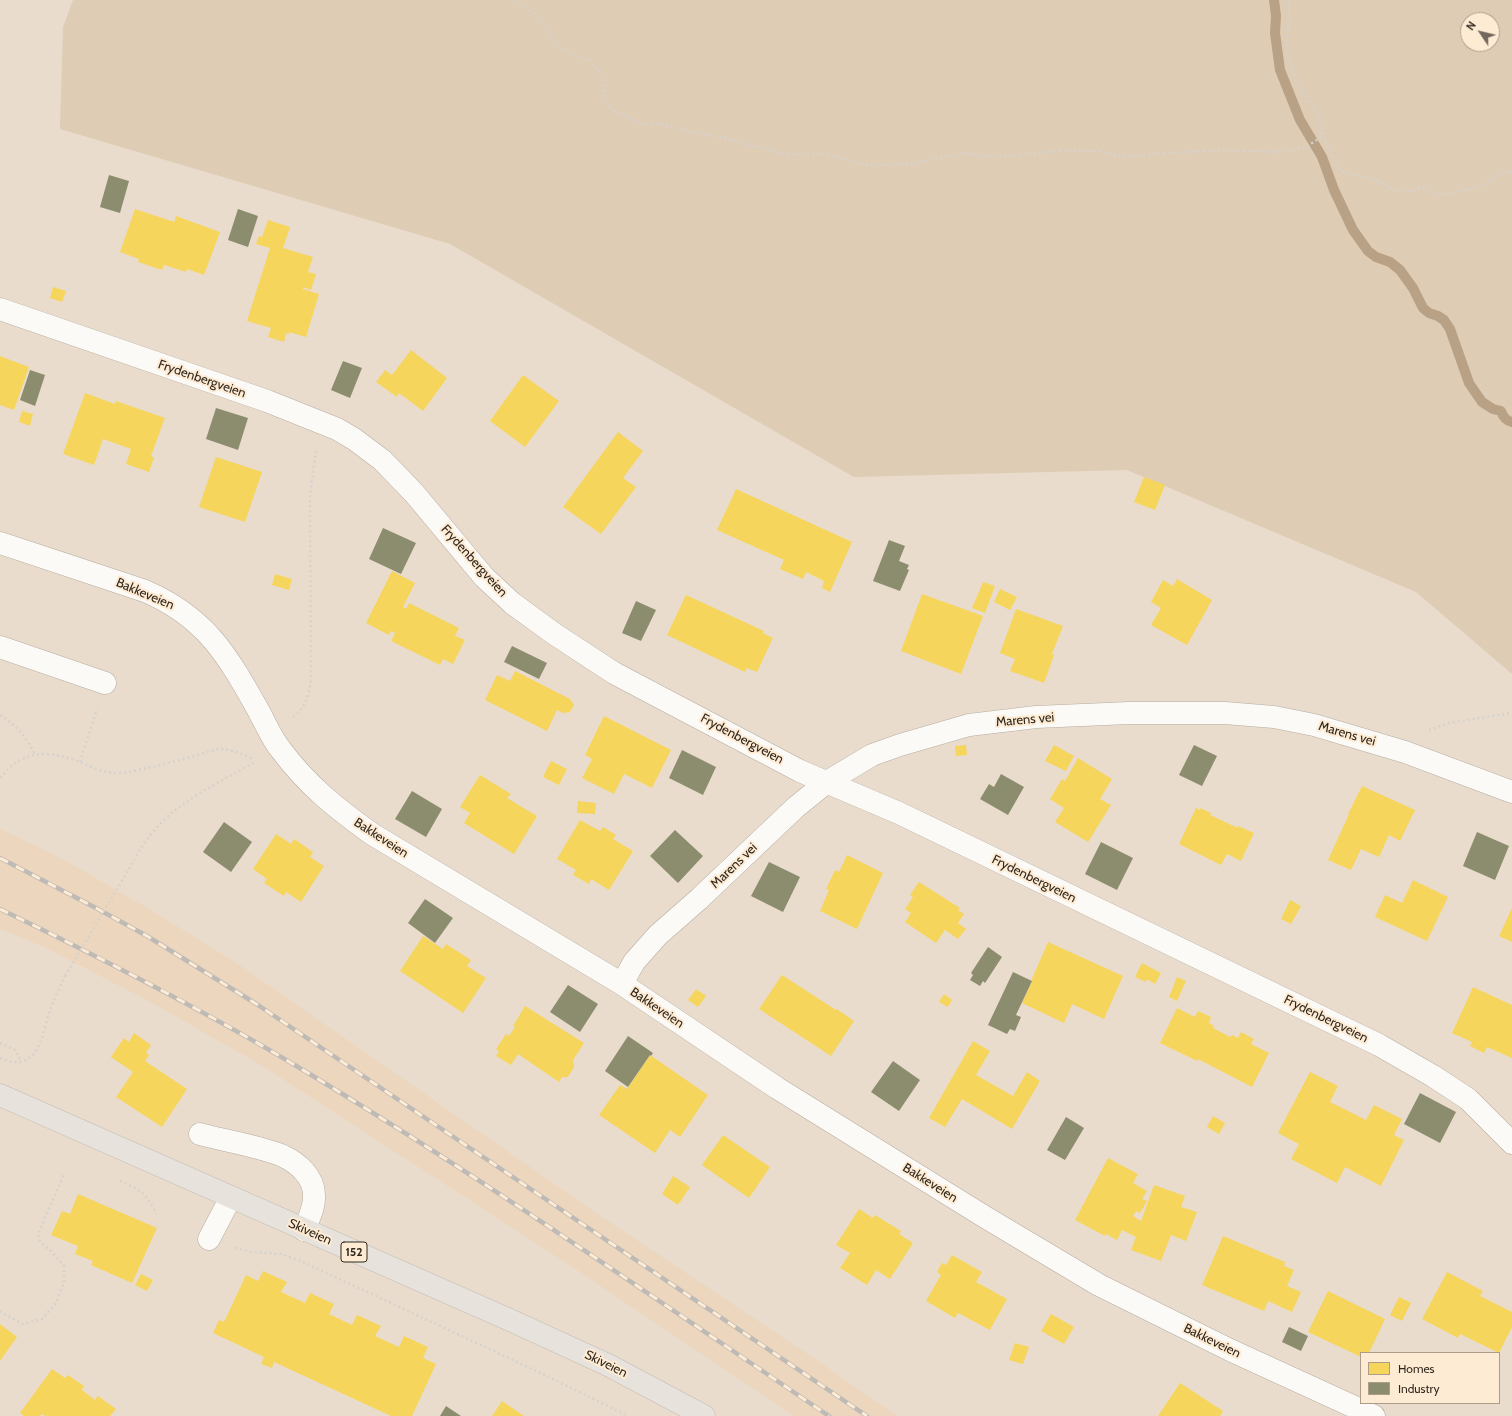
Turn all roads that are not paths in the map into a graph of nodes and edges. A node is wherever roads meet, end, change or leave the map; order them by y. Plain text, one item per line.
1 (0, 309) edge
2 (0, 543) edge
3 (0, 647) edge
4 (105, 683) road end
5 (827, 782) junction
6 (1512, 792) edge
7 (622, 984) junction
8 (0, 1095) edge
9 (200, 1134) dead end
10 (1512, 1143) edge
11 (231, 1197) junction
12 (304, 1230) junction
13 (209, 1238) road end
14 (704, 1416) edge
15 (1374, 1416) edge

1 - 5 street, Frydenbergveien
2 - 7 street, Bakkeveien
3 - 4 street
5 - 6 street, Marens vei
5 - 7 street, Marens vei
5 - 10 street, Frydenbergveien
7 - 15 street, Bakkeveien
8 - 11 main road, Skiveien / 152
9 - 12 street
11 - 12 main road, Skiveien / 152
11 - 13 street
12 - 14 main road, Skiveien / 152

